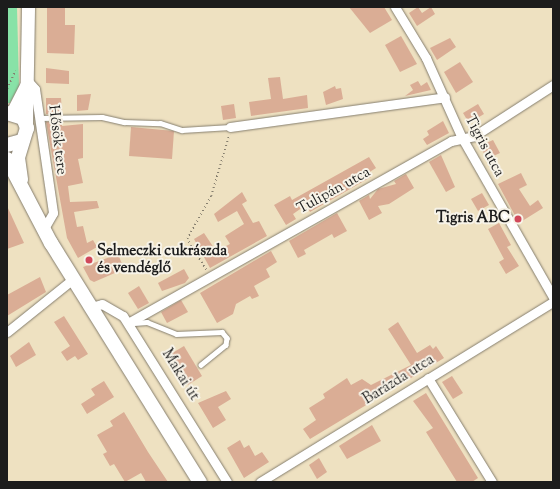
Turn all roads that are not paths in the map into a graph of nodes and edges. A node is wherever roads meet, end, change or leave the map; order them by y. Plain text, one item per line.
1 (28, 7) edge
2 (394, 7) edge
3 (27, 80) junction
4 (553, 85) edge
5 (445, 97) junction
6 (9, 113) edge
7 (39, 118) junction
8 (26, 123) junction
9 (230, 127) joint
10 (462, 138) junction
11 (22, 141) junction
12 (7, 145) edge
13 (7, 159) edge
14 (23, 193) junction
15 (43, 230) junction
16 (73, 279) junction
17 (553, 297) edge
18 (553, 302) edge
19 (91, 307) junction
20 (128, 323) junction
21 (7, 332) edge
22 (202, 366) dead end
23 (428, 378) junction
24 (200, 482) edge
25 (227, 482) edge
26 (260, 482) edge
27 (492, 482) edge

1 - 3 main road, Hősök tere
2 - 5 street, Tigris utca
3 - 6 main road
3 - 7 street, Hősök tere
3 - 8 main road
4 - 10 street, Tulipán utca
5 - 9 street
5 - 10 street, Tigris utca
6 - 8 main road
7 - 9 lane
7 - 15 street, Hősök tere
8 - 11 main road
10 - 17 street, Tigris utca
10 - 20 street, Tulipán utca
11 - 12 main road
11 - 14 main road
13 - 14 main road
14 - 15 main road
15 - 16 main road
16 - 19 main road
16 - 21 street
18 - 23 street, Barázda utca
19 - 20 street, Makai út
19 - 24 main road
20 - 22 lane
20 - 25 street, Makai út
23 - 26 street, Barázda utca
23 - 27 street

